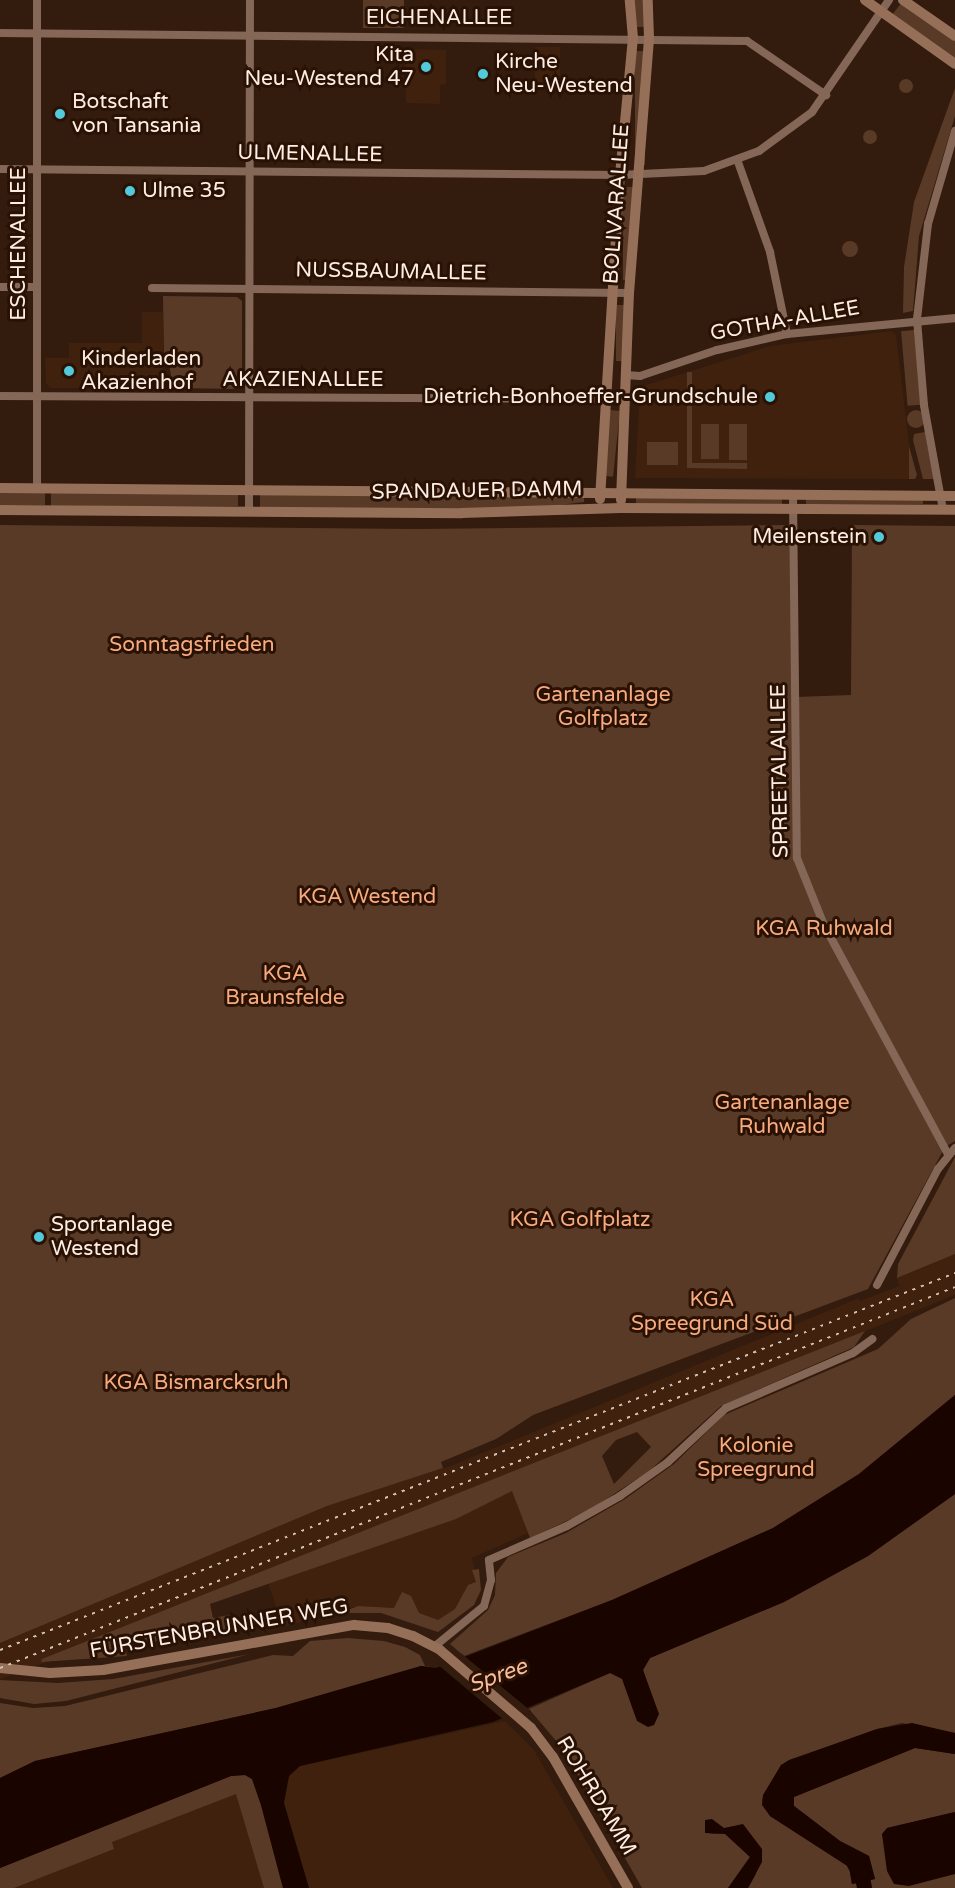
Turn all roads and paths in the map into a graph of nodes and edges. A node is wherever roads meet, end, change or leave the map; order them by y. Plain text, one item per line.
1 (37, 0) edge
2 (250, 0) edge
3 (630, 0) edge
4 (648, 0) edge
5 (865, 0) edge
6 (890, 0) edge
7 (903, 0) edge
8 (882, 12) junction
9 (0, 33) edge
10 (37, 34) junction
11 (250, 35) junction
12 (955, 36) edge
13 (633, 38) junction
14 (649, 38) junction
15 (955, 64) edge
16 (825, 95) junction
17 (955, 131) edge
18 (738, 162) junction
19 (0, 169) edge
20 (37, 170) junction
21 (250, 171) junction
22 (637, 174) junction
23 (620, 175) junction
24 (0, 287) edge
25 (38, 287) junction
26 (152, 288) dead end
27 (250, 288) junction
28 (614, 292) junction
29 (629, 293) junction
30 (955, 318) edge
31 (917, 319) junction
32 (787, 334) junction
33 (608, 374) junction
34 (625, 375) junction
35 (0, 396) edge
36 (38, 396) junction
37 (249, 398) junction
38 (607, 399) junction
39 (624, 400) junction
40 (0, 488) edge
41 (37, 488) junction
42 (248, 490) junction
43 (600, 493) junction
44 (621, 494) junction
45 (793, 495) junction
46 (943, 495) junction
47 (955, 495) edge
48 (621, 508) junction
49 (600, 509) junction
50 (793, 509) junction
51 (0, 510) edge
52 (943, 510) junction
53 (955, 510) edge
54 (249, 512) junction
55 (955, 1148) edge
56 (948, 1154) junction
57 (877, 1285) dead end
58 (872, 1339) dead end
59 (437, 1648) junction
60 (0, 1668) edge
61 (528, 1725) joint
62 (628, 1888) edge

1 - 10 street, ESCHENALLEE
2 - 11 street
3 - 13 main road, BOLIVARALLEE
4 - 14 main road, BOLIVARALLEE
5 - 8 main road
6 - 8 street, ULMENALLEE
7 - 12 main road
8 - 15 main road
8 - 16 street, ULMENALLEE
9 - 10 street, EICHENALLEE
10 - 11 street, EICHENALLEE
10 - 20 street, ESCHENALLEE
11 - 13 street, EICHENALLEE
11 - 21 street
13 - 14 street, EICHENALLEE
13 - 23 main road, BOLIVARALLEE
14 - 16 street, EICHENALLEE
14 - 22 main road, BOLIVARALLEE
16 - 18 street, ULMENALLEE
17 - 31 street
18 - 22 street, ULMENALLEE
18 - 32 street
19 - 20 street, ULMENALLEE
20 - 21 street, ULMENALLEE
20 - 25 street, ESCHENALLEE
21 - 23 street, ULMENALLEE
21 - 27 street
22 - 23 street, ULMENALLEE
22 - 29 main road, BOLIVARALLEE
23 - 28 main road, BOLIVARALLEE
24 - 25 street
25 - 36 street, ESCHENALLEE
26 - 27 street, NUSSBAUMALLEE
27 - 28 street, NUSSBAUMALLEE
27 - 37 street
28 - 29 street, NUSSBAUMALLEE
28 - 33 main road, BOLIVARALLEE
29 - 34 main road, BOLIVARALLEE
30 - 31 street, GOTHA-ALLEE
31 - 32 street, GOTHA-ALLEE
31 - 46 street
32 - 34 street, GOTHA-ALLEE
33 - 34 main road
33 - 38 main road, BOLIVARALLEE
34 - 39 main road, BOLIVARALLEE
35 - 36 street, AKAZIENALLEE
36 - 37 street, AKAZIENALLEE
36 - 41 street, ESCHENALLEE
37 - 38 street, AKAZIENALLEE
37 - 42 street
38 - 39 main road
38 - 43 main road, BOLIVARALLEE
39 - 44 main road, BOLIVARALLEE
40 - 41 main road, SPANDAUER DAMM
41 - 42 main road, SPANDAUER DAMM
42 - 43 main road, SPANDAUER DAMM
42 - 54 street
43 - 44 main road, SPANDAUER DAMM
43 - 49 main road, BOLIVARALLEE
44 - 45 main road, SPANDAUER DAMM
44 - 48 main road, BOLIVARALLEE
45 - 46 main road, SPANDAUER DAMM
45 - 50 street, SPREETALALLEE
46 - 47 main road, SPANDAUER DAMM
46 - 52 street
48 - 49 main road, SPANDAUER DAMM
48 - 50 main road, SPANDAUER DAMM
49 - 54 main road, SPANDAUER DAMM
50 - 52 main road, SPANDAUER DAMM
50 - 56 street, SPREETALALLEE
51 - 54 main road, SPANDAUER DAMM
52 - 53 main road, SPANDAUER DAMM
55 - 56 street
56 - 57 street
58 - 59 street
59 - 60 main road, FÜRSTENBRUNNER WEG
59 - 61 main road, FÜRSTENBRUNNER WEG
61 - 62 main road, ROHRDAMM

